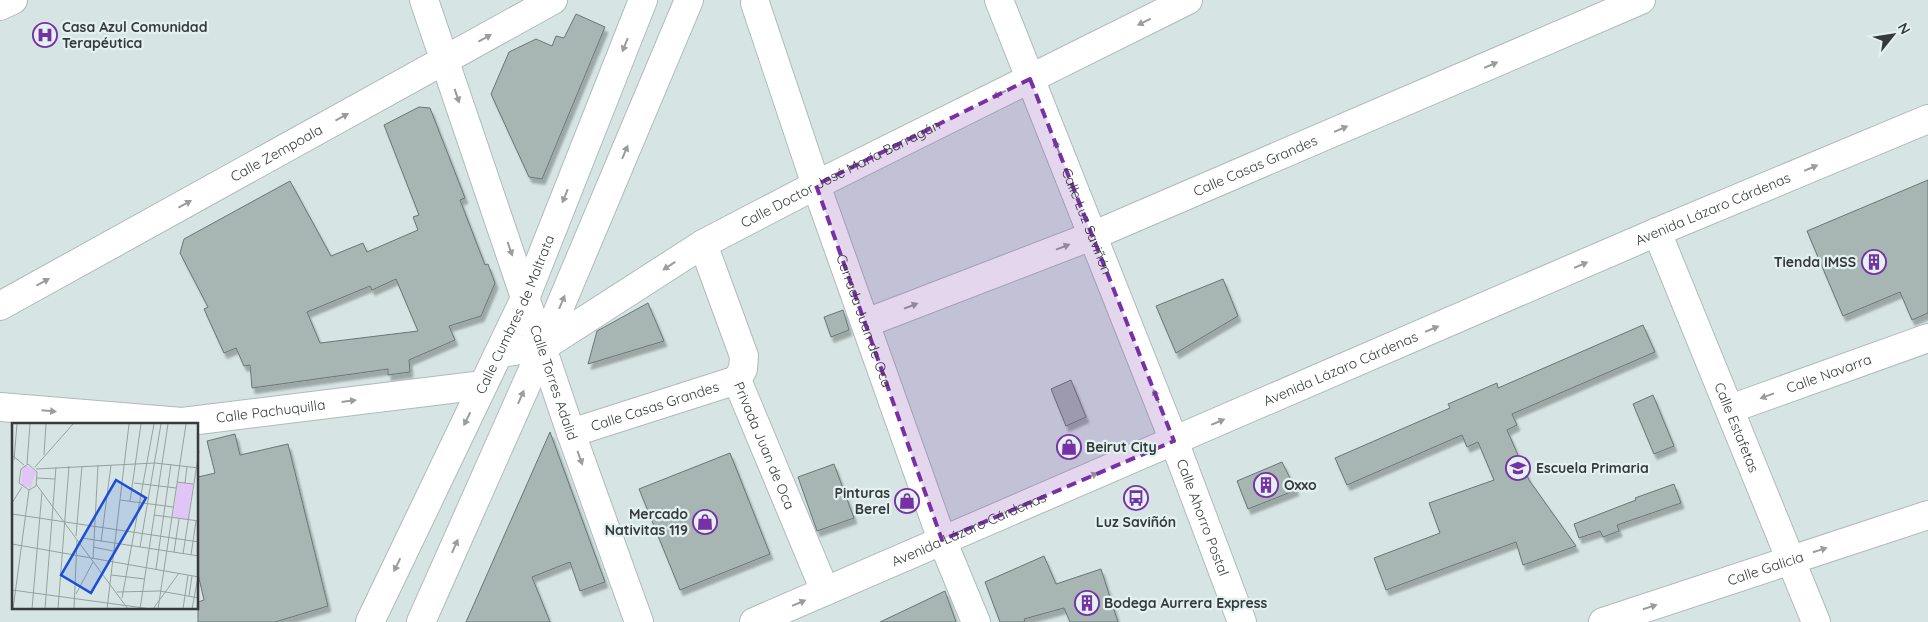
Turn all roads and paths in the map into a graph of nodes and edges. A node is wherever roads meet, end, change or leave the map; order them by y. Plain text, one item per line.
1 (13, 0) edge
2 (424, 0) edge
3 (553, 0) edge
4 (644, 0) edge
5 (689, 0) edge
6 (999, 0) edge
7 (1188, 0) edge
8 (1641, 0) edge
9 (755, 3) dead end
10 (0, 6) edge
11 (446, 60) junction
12 (1030, 78) junction
13 (1928, 119) edge
14 (816, 185) junction
15 (1658, 232) junction
16 (1092, 236) junction
17 (703, 244) junction
18 (526, 296) junction
19 (0, 306) edge
20 (866, 324) junction
21 (1928, 338) edge
22 (544, 347) junction
23 (500, 353) junction
24 (737, 380) junction
25 (483, 385) junction
26 (0, 407) edge
27 (1730, 409) junction
28 (571, 432) junction
29 (1174, 441) junction
30 (1928, 515) edge
31 (942, 540) junction
32 (1789, 560) junction
33 (825, 591) junction
34 (370, 622) edge
35 (421, 622) edge
36 (639, 622) edge
37 (754, 622) edge
38 (976, 622) edge
39 (1242, 622) edge
40 (1603, 622) edge
41 (1816, 622) edge

1 - 10 street
2 - 11 street, Calle Torres Adalid
11 -> 3 street, Calle Zempoala
4 -> 18 street, Calle Cumbres de Maltrata
22 -> 5 street
6 - 12 street, Calle Luz Saviñón
7 -> 12 street, Calle Doctor José María Barragán
16 -> 8 street, Calle Casas Grandes
9 - 14 street, Cerrada Juan de Oca
11 -> 18 street, Calle Torres Adalid
19 -> 11 street, Calle Zempoala
12 -> 14 street, Calle Doctor José María Barragán
16 -> 12 street, Calle Luz Saviñón
15 -> 13 street, Avenida Lázaro Cárdenas
14 - 17 street, Calle Doctor José María Barragán
14 - 20 street, Cerrada Juan de Oca
15 - 27 street, Calle Estafetas
29 -> 15 street, Avenida Lázaro Cárdenas
20 -> 16 street, Calle Casas Grandes
29 -> 16 street, Calle Luz Saviñón
17 -> 22 street, Calle Doctor José María Barragán
17 - 24 street, Privada Juan de Oca
18 - 22 street, Calle Torres Adalid
18 - 23 street, Calle Cumbres de Maltrata
20 - 31 street, Cerrada Juan de Oca
21 -> 27 street, Calle Navarra
22 - 23 street, Calle Doctor José María Barragán
22 - 28 street, Calle Torres Adalid
35 -> 22 street
23 - 25 street, Calle Cumbres de Maltrata
24 - 28 street, Calle Casas Grandes
24 - 33 street, Privada Juan de Oca
26 -> 25 street, Calle Pachuquilla
25 -> 34 street, Calle Cumbres de Maltrata
27 - 32 street, Calle Estafetas
28 -> 36 street, Calle Torres Adalid
31 -> 29 street, Avenida Lázaro Cárdenas
29 - 39 street, Calle Ahorro Postal
32 -> 30 street, Calle Galicia
31 - 33 street, Avenida Lázaro Cárdenas
31 - 38 street, Cerrada Juan de Oca
40 -> 32 street, Calle Galicia
32 - 41 street, Calle Estafetas
37 -> 33 street, Avenida Lázaro Cárdenas

